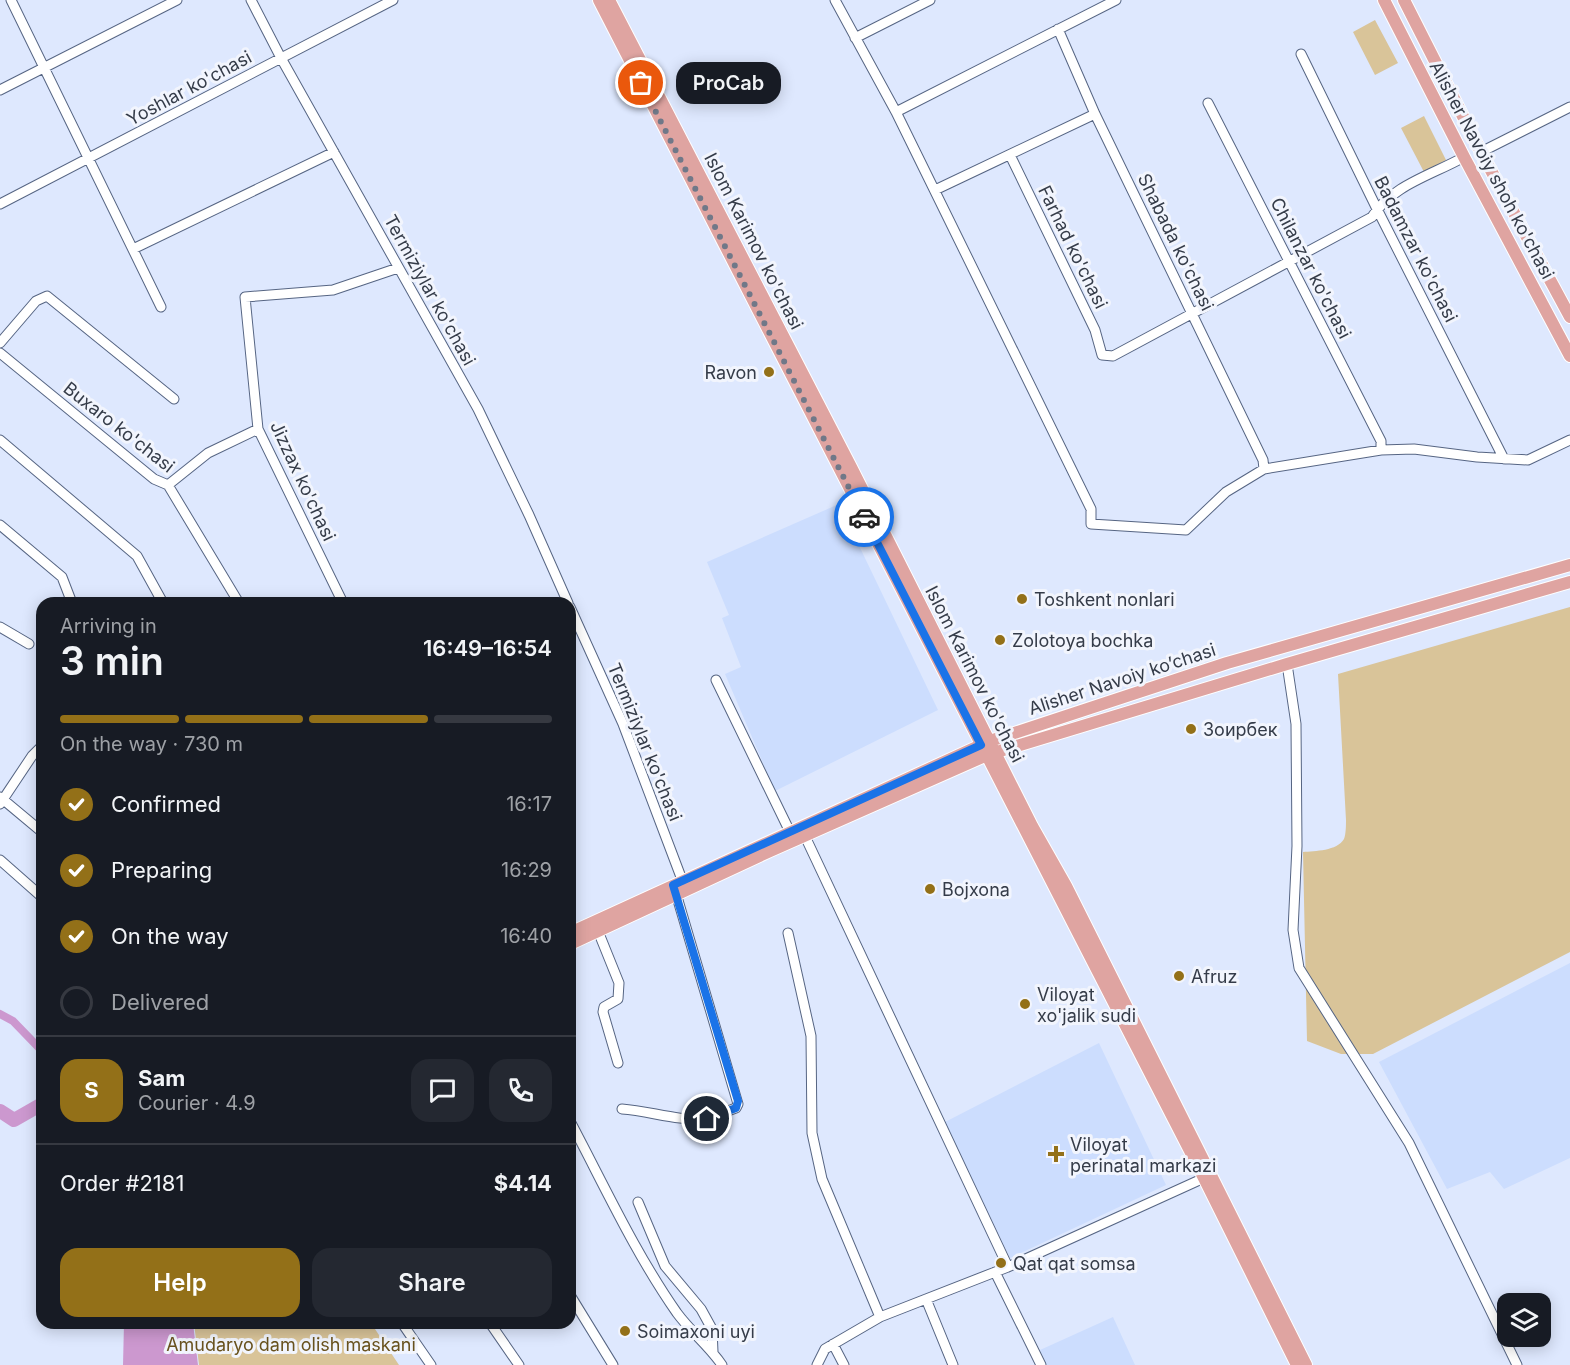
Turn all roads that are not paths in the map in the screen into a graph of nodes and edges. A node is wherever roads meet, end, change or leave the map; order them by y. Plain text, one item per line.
1 (11, 0) edge
2 (177, 0) edge
3 (251, 0) edge
4 (393, 0) edge
5 (599, 0) edge
6 (609, 0) edge
7 (835, 0) edge
8 (930, 0) edge
9 (1116, 0) edge
10 (1384, 0) edge
11 (1404, 0) edge
12 (1058, 29) junction
13 (855, 38) junction
14 (1301, 54) dead end
15 (281, 58) junction
16 (44, 67) junction
17 (0, 90) edge
18 (1208, 103) dead end
19 (1570, 107) edge
20 (896, 112) junction
21 (1095, 114) junction
22 (334, 152) junction
23 (1481, 152) junction
24 (1010, 154) junction
25 (1464, 157) junction
26 (89, 159) junction
27 (934, 190) junction
28 (0, 204) edge
29 (1377, 209) junction
30 (133, 249) junction
31 (1290, 263) junction
32 (398, 268) junction
33 (161, 307) dead end
34 (1192, 314) junction
35 (1570, 317) edge
36 (0, 343) edge
37 (0, 352) edge
38 (1570, 356) edge
39 (174, 399) dead end
40 (258, 429) junction
41 (0, 440) edge
42 (1570, 440) edge
43 (1381, 450) junction
44 (1504, 459) junction
45 (1264, 469) junction
46 (168, 485) junction
47 (0, 525) edge
48 (1570, 565) edge
49 (1570, 582) edge
50 (1485, 588) junction
51 (70, 597) edge
52 (160, 597) edge
53 (235, 597) edge
54 (342, 597) edge
55 (565, 597) edge
56 (1491, 605) junction
57 (576, 620) edge
58 (0, 627) edge
59 (1296, 643) junction
60 (29, 644) dead end
61 (1302, 660) junction
62 (1287, 664) junction
63 (716, 680) dead end
64 (988, 749) junction
65 (36, 752) edge
66 (1, 800) edge
67 (36, 827) edge
68 (799, 832) junction
69 (0, 860) edge
70 (680, 888) junction
71 (36, 892) edge
72 (576, 931) edge
73 (597, 931) junction
74 (788, 933) dead end
75 (576, 941) edge
76 (618, 1063) dead end
77 (622, 1109) dead end
78 (576, 1132) edge
79 (1204, 1178) junction
80 (638, 1202) dead end
81 (1008, 1267) junction
82 (995, 1272) junction
83 (926, 1299) junction
84 (576, 1305) edge
85 (880, 1317) junction
86 (406, 1329) edge
87 (494, 1329) edge
88 (833, 1344) junction
89 (713, 1352) junction
90 (432, 1365) edge
91 (519, 1365) edge
92 (613, 1365) edge
93 (722, 1365) edge
94 (817, 1365) edge
95 (844, 1365) edge
96 (953, 1365) edge
97 (1041, 1365) edge
98 (1297, 1365) edge
99 (1306, 1365) edge
100 (1517, 1365) edge

1 - 16 street
2 - 16 street
3 - 15 street, Termiziylar ko'chasi
4 - 15 street, Yoshlar ko'chasi
5 - 64 main road, Islom Karimov ko'chasi
6 - 64 main road, Islom Karimov ko'chasi
7 - 13 street
8 - 13 street
9 - 12 street
10 - 25 main road, Alisher Navoiy shoh ko'chasi
11 - 23 main road, Alisher Navoiy shoh ko'chasi
12 - 20 street
12 - 21 street, Shabada ko'chasi
13 - 20 street
14 - 29 street, Badamzar ko'chasi
15 - 22 street, Termiziylar ko'chasi
15 - 26 street, Yoshlar ko'chasi
16 - 17 street
16 - 26 street
18 - 31 street, Chilanzar ko'chasi
19 - 23 street
20 - 27 street
21 - 24 street
21 - 34 street, Shabada ko'chasi
22 - 30 street
22 - 32 street, Termiziylar ko'chasi
23 - 35 main road, Alisher Navoiy shoh ko'chasi
24 - 27 street
24 - 34 street, Farhad ko'chasi
25 - 29 street
25 - 38 main road, Alisher Navoiy shoh ko'chasi
26 - 28 street, Yoshlar ko'chasi
26 - 30 street
27 - 45 street
29 - 31 street
29 - 44 street, Badamzar ko'chasi
30 - 33 street
31 - 34 street
31 - 43 street, Chilanzar ko'chasi
32 - 40 street, Jizzax ko'chasi
32 - 55 street, Termiziylar ko'chasi
34 - 45 street, Shabada ko'chasi
36 - 39 street
37 - 46 street, Buxaro ko'chasi
40 - 46 street
40 - 54 street, Jizzax ko'chasi
41 - 52 street
42 - 44 street
43 - 44 street
43 - 45 street
46 - 53 street, Buxaro ko'chasi
47 - 51 street
48 - 50 main road, Alisher Navoiy ko’chasi
49 - 56 main road, Alisher Navoiy ko’chasi
50 - 56 main road
50 - 59 main road, Alisher Navoiy ko’chasi
56 - 61 main road, Alisher Navoiy ko’chasi
57 - 70 street, Termiziylar ko'chasi
58 - 60 street
59 - 61 main road
59 - 64 main road, Alisher Navoiy ko’chasi
61 - 62 main road, Alisher Navoiy ko’chasi
62 - 64 main road, Alisher Navoiy ko’chasi
62 - 100 street
63 - 68 street
64 - 68 main road, Alisher Navoiy ko’chasi
64 - 79 main road, Islom Karimov ko'chasi
64 - 99 main road, Islom Karimov ko'chasi
65 - 66 street
66 - 67 street
68 - 70 main road, Alisher Navoiy ko’chasi
68 - 81 street
69 - 71 street
70 - 72 main road, Alisher Navoiy ko’chasi
70 - 73 main road, Alisher Navoiy ko’chasi
70 - 77 street, Termiziylar ko'chasi
73 - 75 main road, Alisher Navoiy ko’chasi
73 - 76 street
74 - 85 street
78 - 89 street
79 - 81 street
79 - 98 main road, Islom Karimov ko'chasi
80 - 89 street
81 - 82 street
82 - 83 street
82 - 97 street
83 - 85 street
83 - 96 street
84 - 92 street
85 - 88 street
86 - 90 street
87 - 91 street
88 - 94 street
88 - 95 street
89 - 93 street

